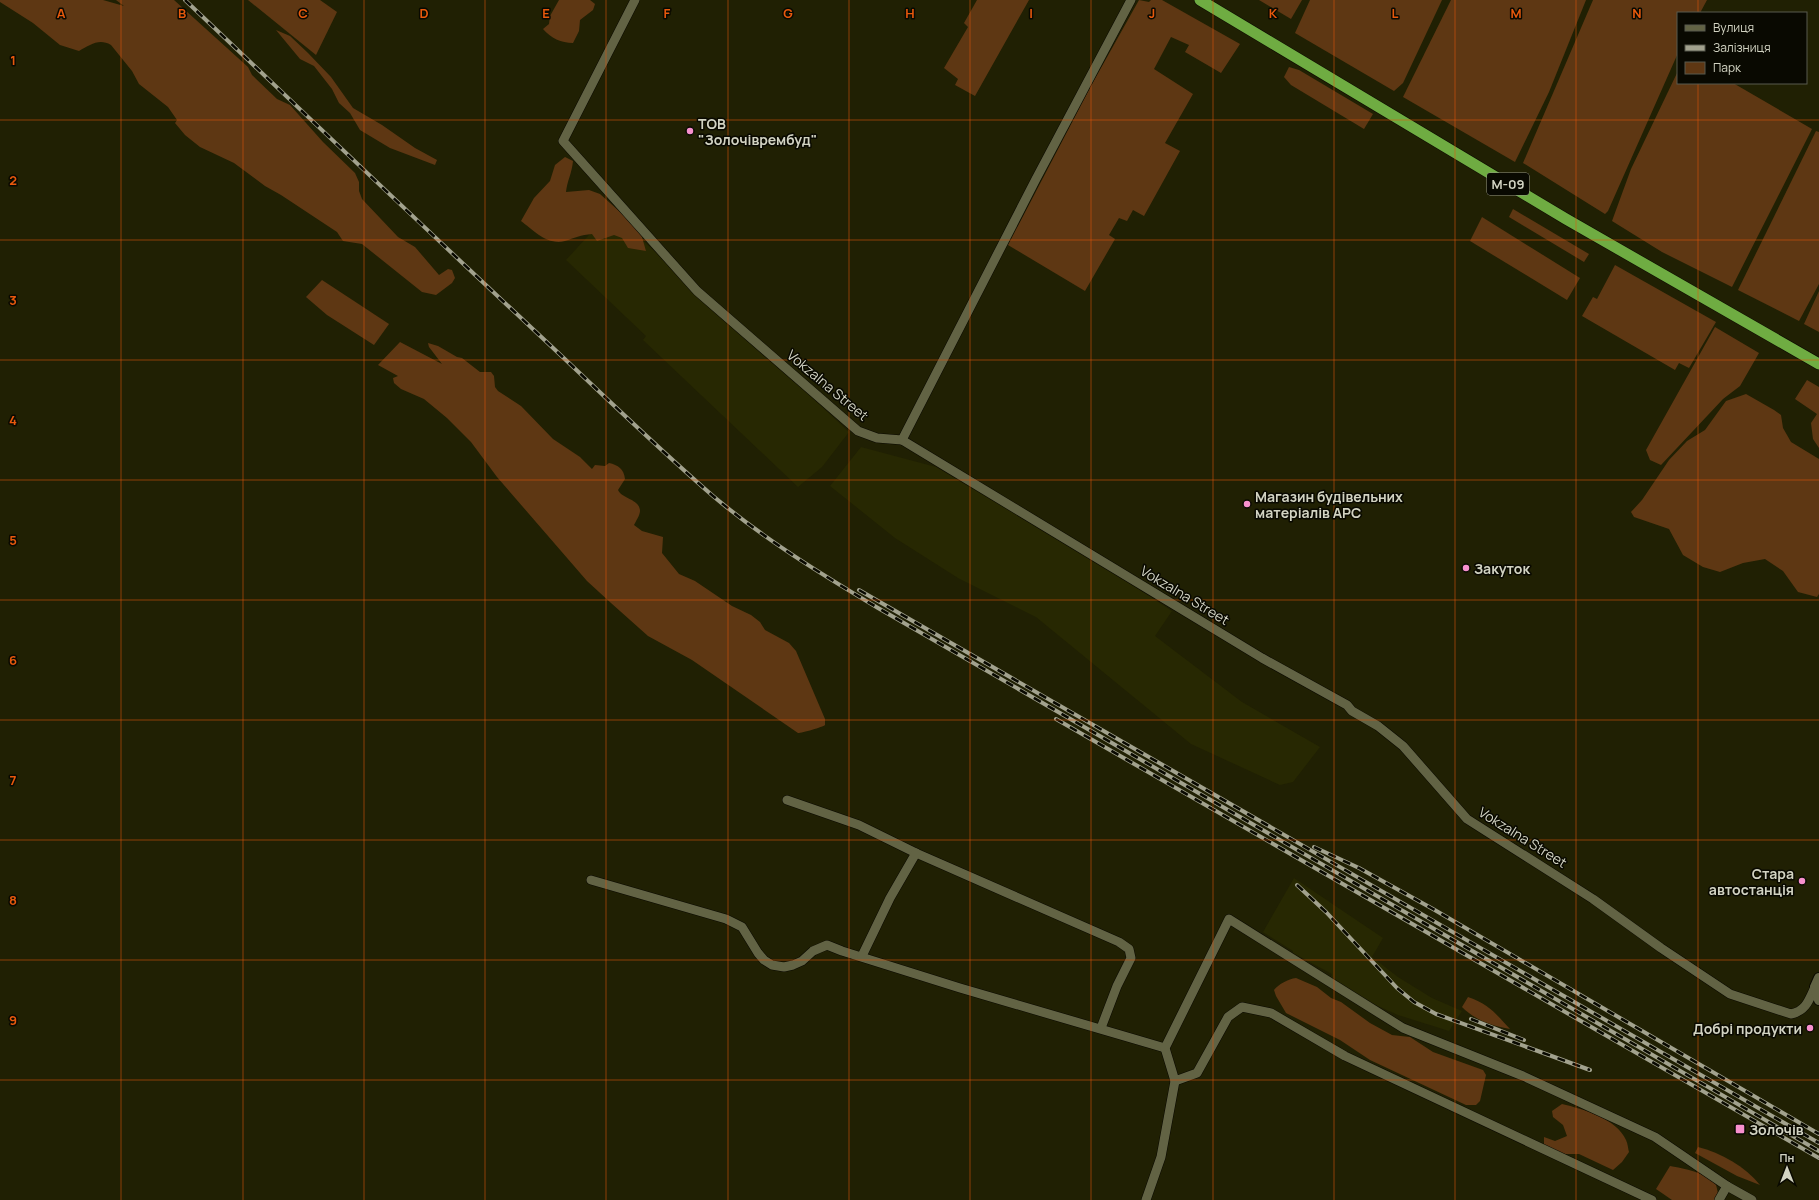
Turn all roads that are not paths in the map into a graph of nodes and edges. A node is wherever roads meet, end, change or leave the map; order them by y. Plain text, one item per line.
1 (635, 0) edge
2 (1131, 0) edge
3 (1200, 0) edge
4 (1819, 364) edge
5 (902, 440) junction
6 (787, 800) dead end
7 (916, 854) junction
8 (591, 880) dead end
9 (862, 956) junction
10 (1817, 982) edge
11 (1819, 1000) edge
12 (1102, 1028) junction
13 (1165, 1048) junction
14 (1175, 1081) junction
15 (1727, 1186) junction
16 (1146, 1200) edge
17 (1652, 1200) edge
18 (1719, 1200) edge
19 (1752, 1200) edge

1 - 5 street, Vokzalna Street
2 - 5 street
3 - 4 highway, М-09
5 - 10 street, Vokzalna Street
6 - 7 street
7 - 9 street
7 - 12 street
8 - 9 street
9 - 12 street
10 - 11 street
12 - 13 street
13 - 14 street
13 - 15 street
14 - 16 street
14 - 17 street
15 - 18 street
15 - 19 street

